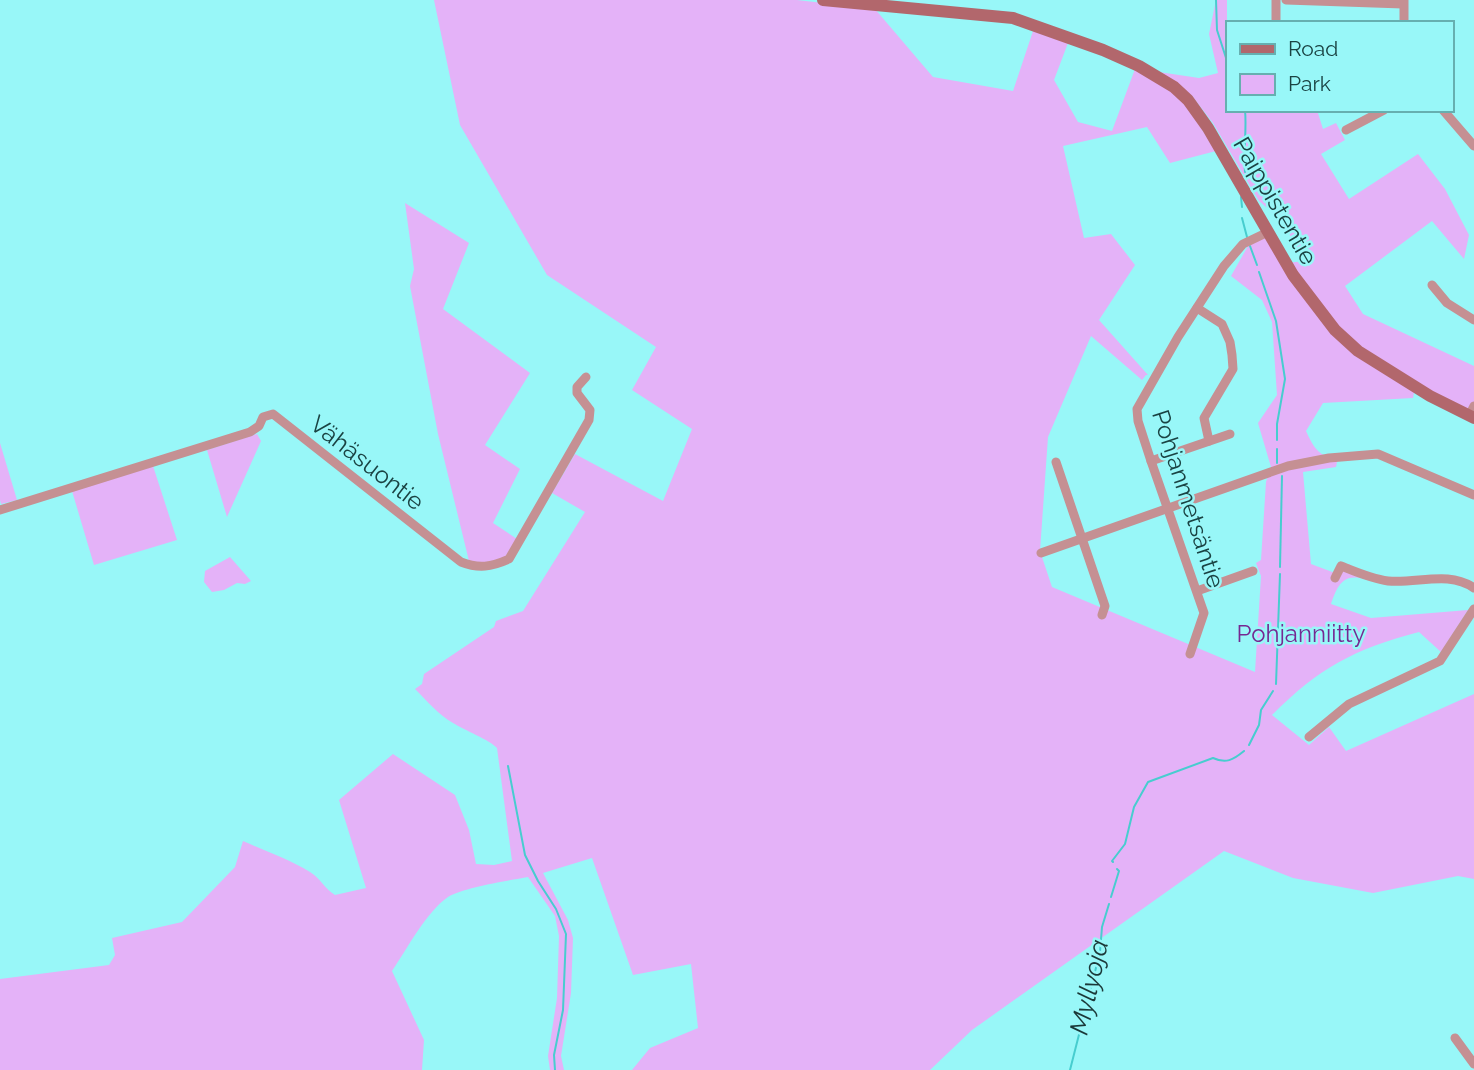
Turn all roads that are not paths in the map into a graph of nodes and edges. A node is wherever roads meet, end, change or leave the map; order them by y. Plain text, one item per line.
1 (823, 0) edge
2 (1276, 0) edge
3 (1286, 0) edge
4 (1403, 2) edge
5 (1276, 21) edge
6 (1404, 21) edge
7 (1380, 112) edge
8 (1445, 112) edge
9 (1346, 130) dead end
10 (1474, 146) edge
11 (1268, 232) junction
12 (1432, 285) dead end
13 (1196, 308) junction
14 (1474, 320) edge
15 (586, 377) dead end
16 (1472, 413) edge
17 (1230, 434) dead end
18 (1209, 441) junction
19 (1151, 461) junction
20 (1056, 462) dead end
21 (1474, 495) edge
22 (1170, 509) junction
23 (0, 510) edge
24 (1082, 539) junction
25 (1041, 553) dead end
26 (1253, 571) dead end
27 (1335, 578) dead end
28 (1474, 588) edge
29 (1197, 591) junction
30 (1474, 608) edge
31 (1102, 615) dead end
32 (1190, 654) dead end
33 (1309, 737) dead end
34 (1455, 1038) dead end
35 (1474, 1064) edge

1 - 11 street, Paippistentie
2 - 5 street
3 - 4 street
4 - 6 street
7 - 9 street
8 - 10 street
11 - 13 street, Pohjanmetsäntie
11 - 16 street, Paippistentie
12 - 14 street
13 - 18 street
13 - 19 street, Pohjanmetsäntie
15 - 23 street, Vähäsuontie
17 - 18 street
18 - 19 street
19 - 22 street, Pohjanmetsäntie
20 - 24 street
21 - 22 street
22 - 24 street
22 - 29 street, Pohjanmetsäntie
24 - 25 street
24 - 31 street
26 - 29 street
27 - 28 street
29 - 32 street, Pohjanmetsäntie
30 - 33 street
34 - 35 street

